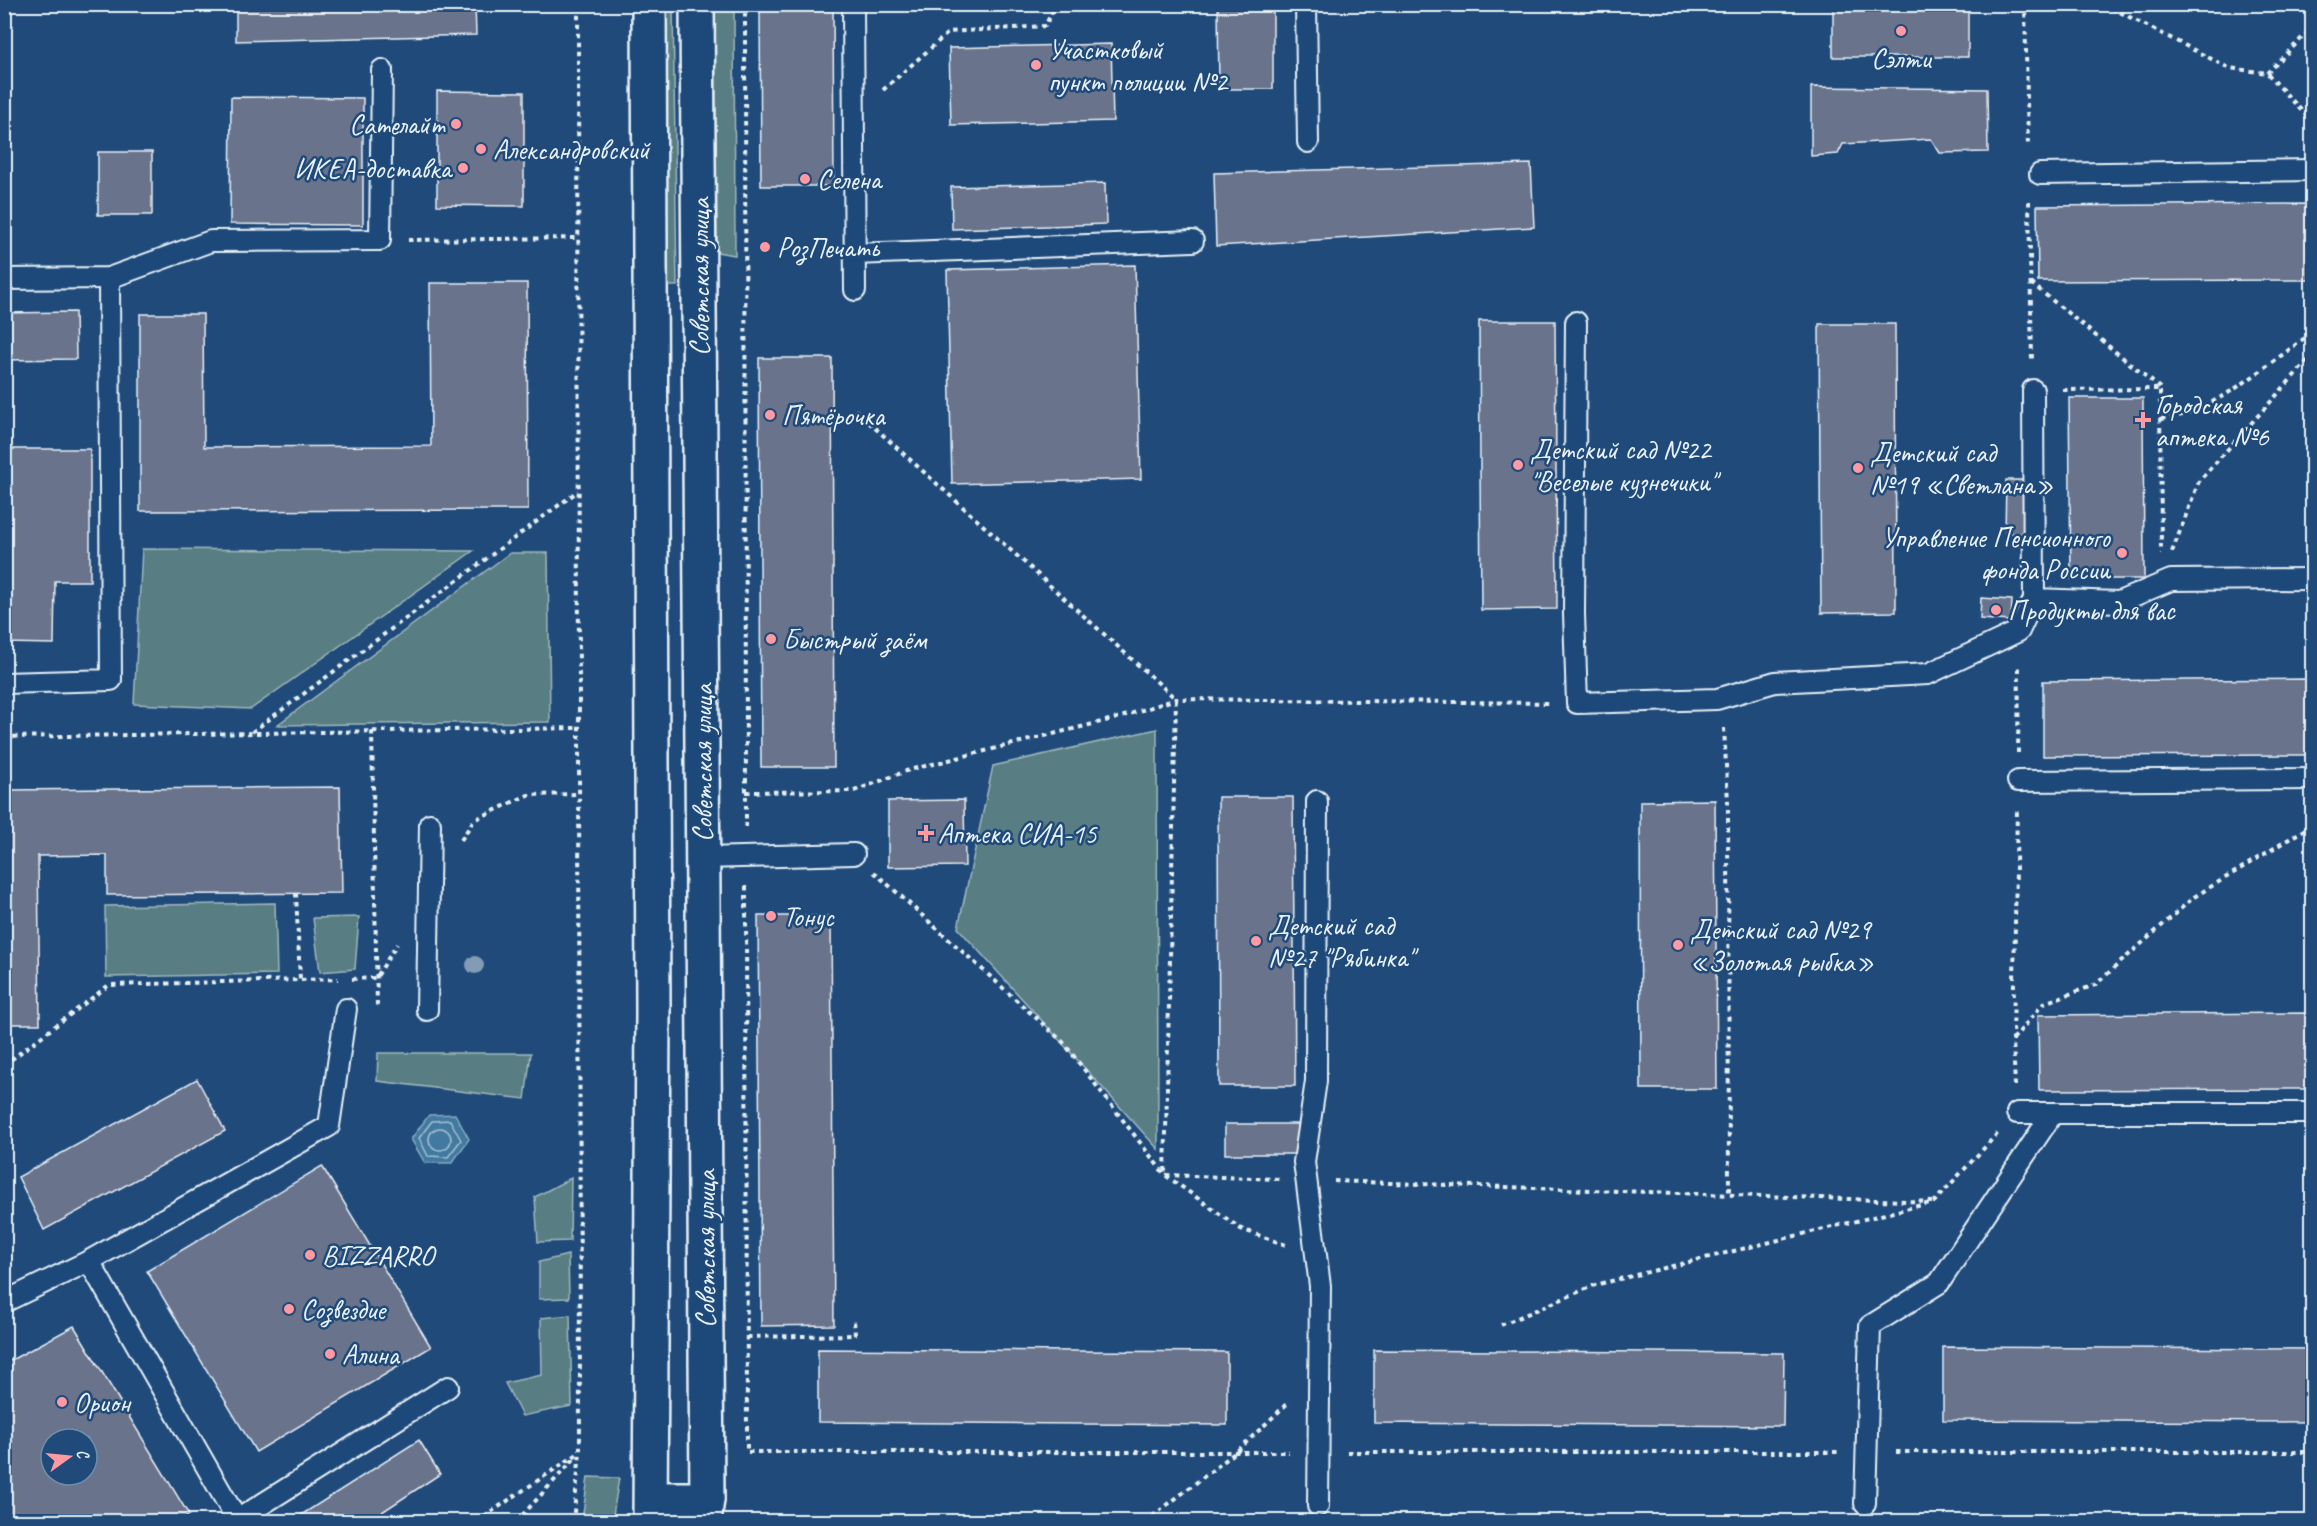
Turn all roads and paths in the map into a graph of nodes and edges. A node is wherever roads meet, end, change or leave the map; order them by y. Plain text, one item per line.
1 (578, 4) edge
2 (649, 4) edge
3 (697, 4) edge
4 (746, 4) edge
5 (853, 4) edge
6 (1056, 4) edge
7 (1306, 4) edge
8 (2104, 4) edge
9 (2313, 28) edge
10 (382, 70) dead end
11 (2267, 73) junction
12 (854, 116) junction
13 (2313, 122) edge
14 (1308, 142) dead end
15 (2313, 170) edge
16 (2040, 174) dead end
17 (578, 238) junction
18 (380, 240) junction
19 (1193, 241) dead end
20 (855, 254) junction
21 (109, 278) junction
22 (4, 279) edge
23 (2031, 282) dead end
24 (855, 290) dead end
25 (1576, 322) dead end
26 (2313, 333) edge
27 (2313, 356) edge
28 (2160, 389) junction
29 (2033, 390) joint
30 (855, 410) dead end
31 (2161, 419) junction
32 (578, 490) junction
33 (2313, 579) edge
34 (2160, 582) junction
35 (2034, 599) junction
36 (2019, 630) junction
37 (4, 682) edge
38 (1176, 699) junction
39 (1717, 699) junction
40 (1577, 703) junction
41 (578, 728) junction
42 (372, 731) junction
43 (251, 733) junction
44 (4, 737) edge
45 (2313, 779) edge
46 (2018, 782) junction
47 (746, 792) junction
48 (578, 794) junction
49 (1317, 801) dead end
50 (430, 824) dead end
51 (2313, 825) edge
52 (854, 854) joint
53 (746, 857) junction
54 (703, 858) junction
55 (429, 892) junction
56 (296, 893) dead end
57 (399, 940) dead end
58 (376, 978) junction
59 (300, 980) junction
60 (346, 1009) dead end
61 (378, 1009) dead end
62 (427, 1010) dead end
63 (2013, 1040) junction
64 (4, 1065) edge
65 (2017, 1113) junction
66 (2053, 1113) junction
67 (2313, 1113) edge
68 (1165, 1175) junction
69 (1306, 1180) junction
70 (1729, 1194) junction
71 (1934, 1202) junction
72 (89, 1261) junction
73 (1320, 1286) junction
74 (4, 1302) edge
75 (854, 1320) dead end
76 (1501, 1325) dead end
77 (747, 1337) junction
78 (1320, 1373) junction
79 (448, 1388) dead end
80 (580, 1452) junction
81 (1236, 1452) junction
82 (1319, 1452) junction
83 (1867, 1452) junction
84 (2313, 1452) edge
85 (1865, 1504) dead end
86 (1318, 1506) dead end
87 (651, 1510) edge
88 (705, 1510) edge
89 (236, 1521) edge
90 (476, 1521) edge
91 (516, 1521) edge
92 (573, 1521) edge
93 (1145, 1521) edge

1 - 17 path
2 - 87 main road, Советская улица
3 - 54 main road, Советская улица
4 - 47 path
5 - 12 lane
6 - 12 path
7 - 14 lane
8 - 11 path
9 - 11 path
10 - 18 lane
11 - 13 path
12 - 20 lane
15 - 16 lane
17 - 18 path
17 - 32 path
18 - 21 lane
19 - 20 lane
20 - 24 lane
21 - 22 lane
21 - 37 lane
23 - 28 path
25 - 40 lane
26 - 31 path
27 - 34 path
28 - 29 path
28 - 31 path
29 - 35 lane
30 - 38 path
31 - 34 path
32 - 41 path
32 - 43 path
33 - 34 lane
34 - 35 lane
35 - 36 lane
36 - 39 lane
36 - 46 path
38 - 40 path
38 - 47 path
38 - 68 path
39 - 40 lane
39 - 70 path
41 - 42 path
41 - 48 path
42 - 43 path
42 - 58 path
43 - 44 path
45 - 46 lane
46 - 63 path
47 - 53 path
48 - 55 path
48 - 80 path
49 - 69 lane
50 - 55 lane
51 - 63 path
52 - 53 lane
52 - 68 path
53 - 54 lane
53 - 77 path
54 - 88 main road, Советская улица
55 - 62 lane
56 - 59 path
57 - 58 path
58 - 59 path
58 - 61 path
59 - 64 path
60 - 72 lane
63 - 65 path
65 - 66 lane
65 - 71 path
66 - 67 lane
66 - 83 lane
68 - 69 path
68 - 73 path
69 - 70 path
69 - 73 lane
70 - 71 path
71 - 76 path
72 - 74 lane
72 - 89 lane
73 - 78 lane
75 - 77 path
77 - 81 path
78 - 81 path
78 - 82 lane
79 - 89 lane
80 - 90 path
80 - 91 path
80 - 92 path
81 - 82 path
81 - 93 path
82 - 83 path
82 - 86 lane
83 - 84 path
83 - 85 lane
87 - 88 main road

